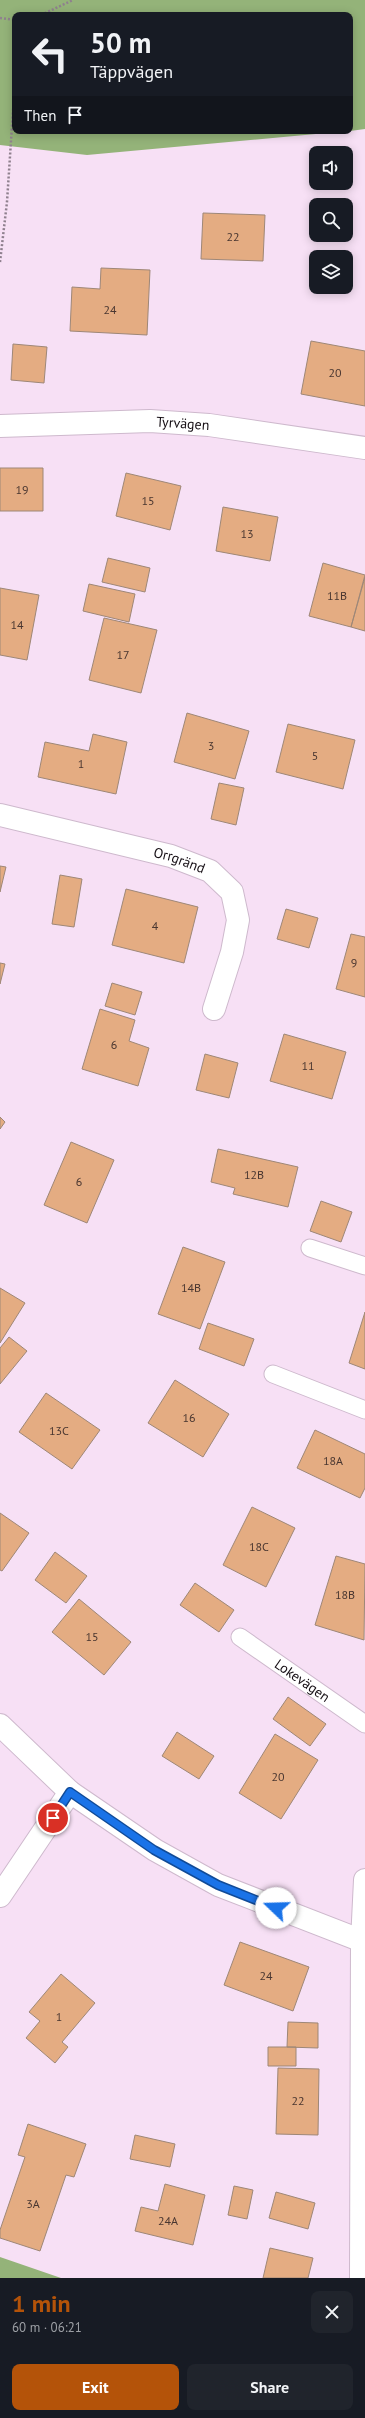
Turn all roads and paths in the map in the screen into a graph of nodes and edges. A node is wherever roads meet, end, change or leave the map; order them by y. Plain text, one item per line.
1 (72, 0) edge
2 (47, 12) edge
3 (0, 18) edge
4 (12, 20) edge
5 (12, 126) edge
6 (0, 262) edge
7 (0, 426) edge
8 (365, 448) edge
9 (0, 815) edge
10 (214, 1009) dead end
11 (310, 1248) dead end
12 (365, 1266) edge
13 (273, 1374) dead end
14 (365, 1410) edge
15 (240, 1637) dead end
16 (365, 1724) edge
17 (0, 1725) edge
18 (70, 1792) junction
19 (365, 1880) edge
20 (0, 1896) edge
21 (364, 1942) edge
22 (362, 2273) edge

1 - 2 path
3 - 4 path
5 - 6 path
7 - 8 street, Tyrvägen
9 - 10 street, Orrgränd
11 - 12 lane
13 - 14 lane
15 - 16 lane, Lokevägen
17 - 18 street
18 - 20 street
18 - 21 street
19 - 21 street
21 - 22 street

